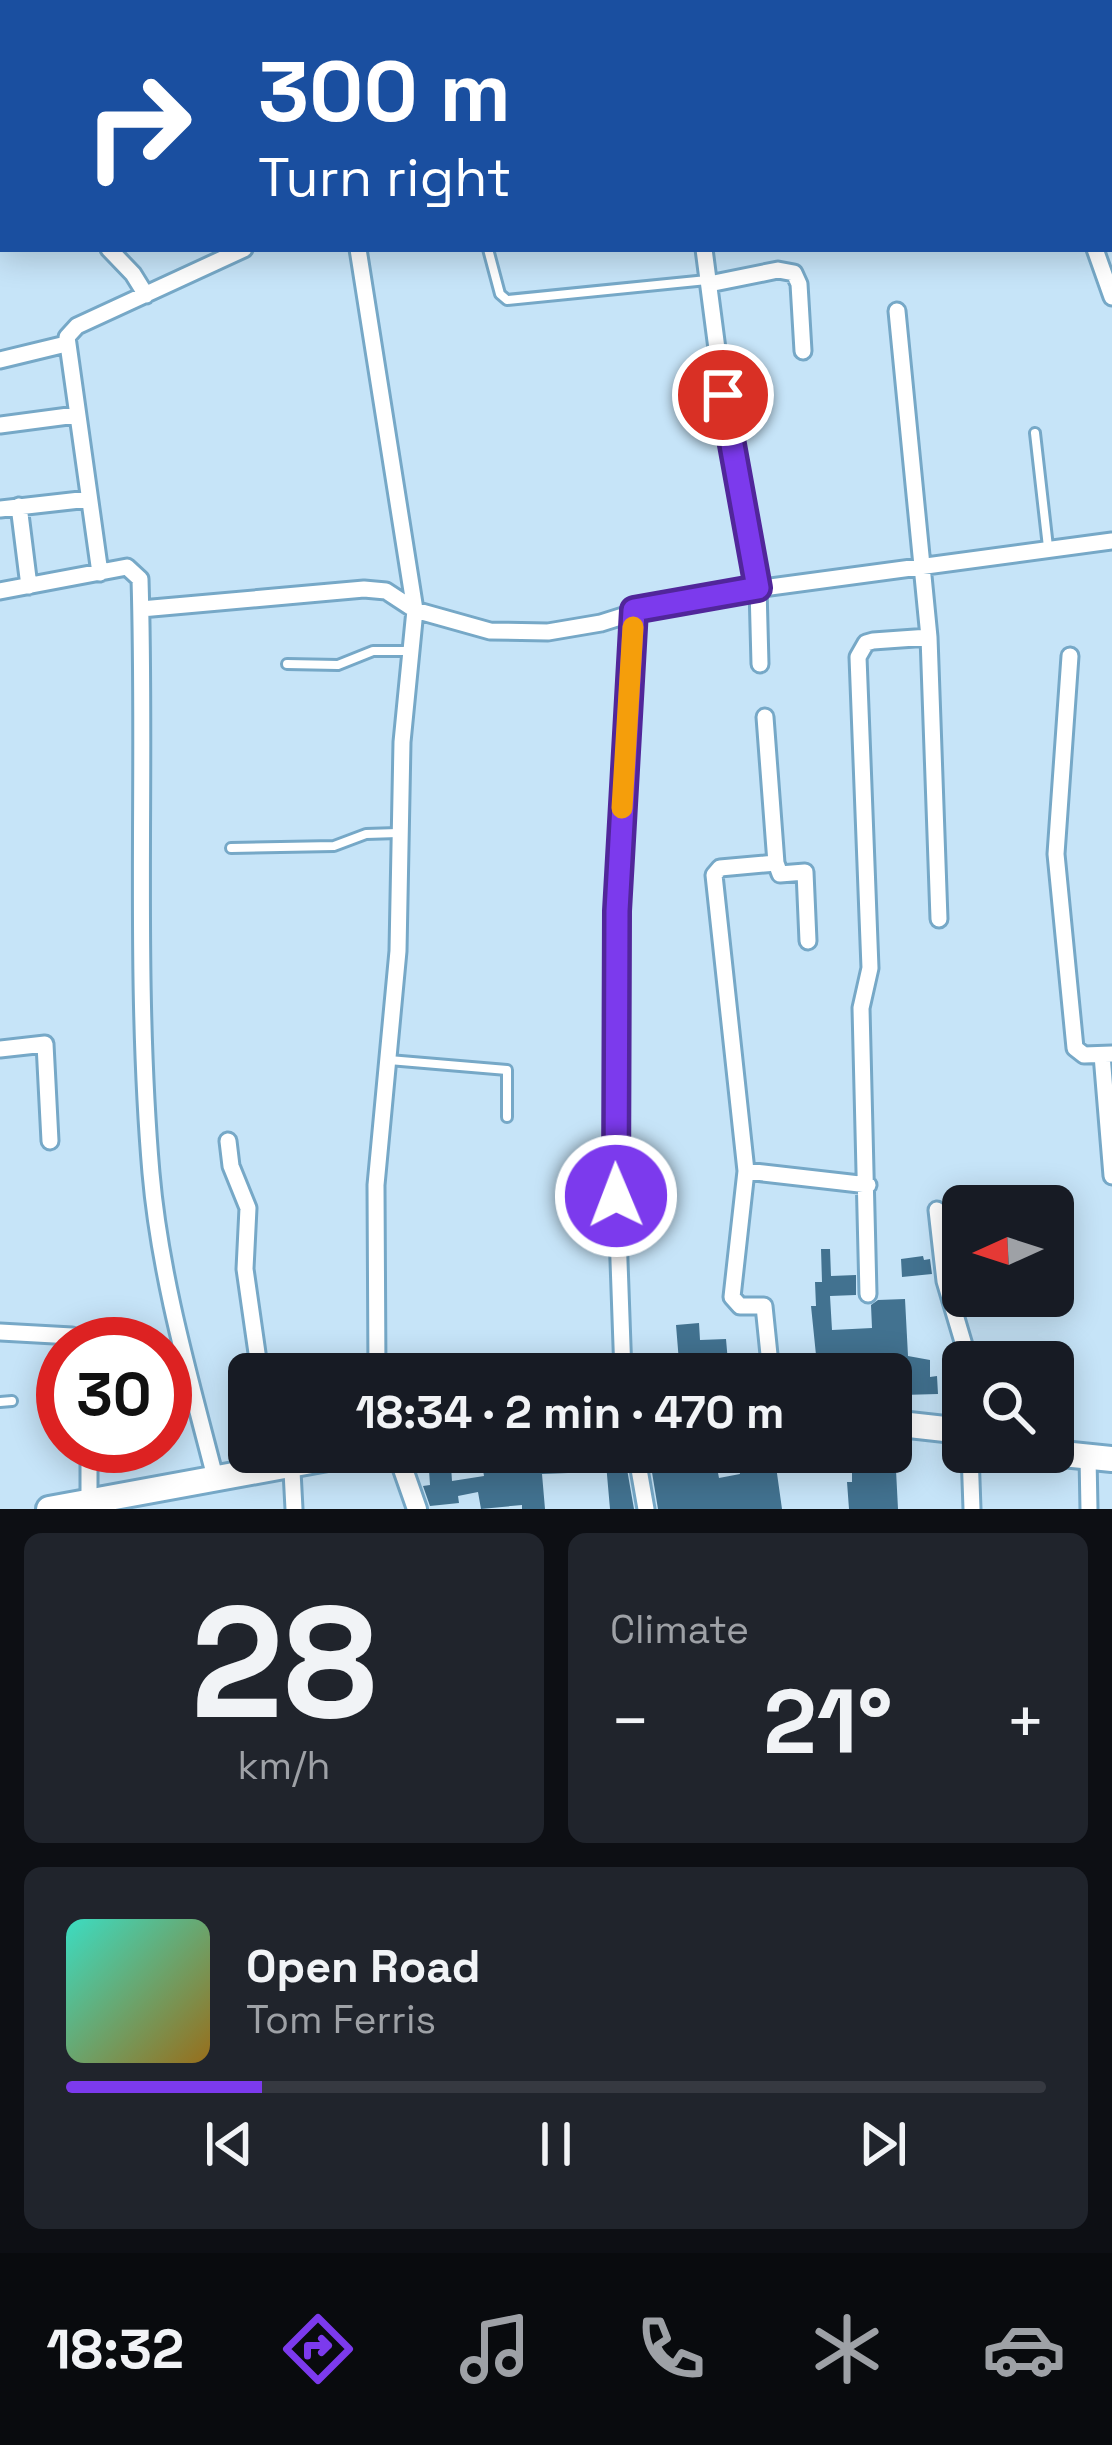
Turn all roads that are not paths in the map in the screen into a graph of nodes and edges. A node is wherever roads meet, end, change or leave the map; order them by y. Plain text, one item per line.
1 (112, 252) edge
2 (238, 252) edge
3 (358, 252) edge
4 (489, 252) edge
5 (704, 252) edge
6 (1096, 252) edge
7 (709, 282) junction
8 (146, 296) junction
9 (1112, 297) edge
10 (897, 311) dead end
11 (66, 344) junction
12 (803, 351) dead end
13 (0, 359) edge
14 (76, 415) junction
15 (0, 425) edge
16 (1035, 433) dead end
17 (88, 499) junction
18 (19, 506) junction
19 (0, 508) edge
20 (1112, 541) edge
21 (1048, 549) junction
22 (919, 565) junction
23 (100, 573) junction
24 (29, 586) junction
25 (758, 588) junction
26 (0, 591) edge
27 (141, 609) junction
28 (415, 610) junction
29 (634, 610) junction
30 (929, 637) junction
31 (411, 651) junction
32 (1070, 656) dead end
33 (287, 664) dead end
34 (760, 664) dead end
35 (765, 717) dead end
36 (400, 833) junction
37 (231, 848) dead end
38 (776, 862) junction
39 (939, 920) dead end
40 (808, 941) dead end
41 (0, 1049) edge
42 (1107, 1054) edge
43 (387, 1059) junction
44 (507, 1117) dead end
45 (50, 1141) dead end
46 (228, 1142) dead end
47 (746, 1172) junction
48 (1112, 1176) edge
49 (868, 1185) junction
50 (937, 1210) dead end
51 (868, 1294) dead end
52 (0, 1332) edge
53 (36, 1334) edge
54 (963, 1341) edge
55 (257, 1353) edge
56 (377, 1353) edge
57 (622, 1353) edge
58 (769, 1353) edge
59 (12, 1401) dead end
60 (0, 1402) edge
61 (912, 1425) edge
62 (942, 1429) edge
63 (912, 1439) edge
64 (942, 1442) edge
65 (1074, 1442) edge
66 (1112, 1445) edge
67 (1100, 1458) edge
68 (88, 1473) edge
69 (237, 1473) edge
70 (248, 1473) edge
71 (293, 1473) edge
72 (404, 1473) edge
73 (640, 1473) edge
74 (971, 1473) edge
75 (215, 1477) junction
76 (89, 1504) junction
77 (49, 1509) edge
78 (129, 1509) edge
79 (294, 1509) edge
80 (417, 1509) edge
81 (646, 1509) edge
82 (972, 1509) edge
83 (1089, 1509) edge

1 - 8 street
2 - 8 street
3 - 28 street
4 - 7 lane
5 - 7 street
6 - 9 street
7 - 12 street
7 - 25 street
8 - 11 street
10 - 22 street
11 - 13 street
11 - 14 street
14 - 15 street
14 - 17 street
16 - 21 lane
17 - 18 street
17 - 23 street
18 - 19 street
18 - 24 street
20 - 21 street
21 - 22 street
22 - 25 street
22 - 30 street
23 - 24 street
23 - 27 street
24 - 26 street
25 - 29 street
25 - 34 street
27 - 28 street
27 - 75 street
28 - 29 street
28 - 31 street
29 - 57 street
30 - 39 street
30 - 49 street
31 - 33 lane
31 - 36 street
32 - 42 street
35 - 38 street
36 - 37 lane
36 - 43 street
38 - 40 street
38 - 47 street
41 - 45 street
42 - 48 street
43 - 44 lane
43 - 56 street
46 - 55 street
47 - 49 street
47 - 58 street
49 - 51 street
50 - 54 street
52 - 53 street
59 - 60 lane
61 - 62 main road
63 - 64 main road
65 - 66 main road
67 - 83 street
68 - 76 street
69 - 75 main road
70 - 78 main road
71 - 79 street
72 - 80 street
73 - 81 street
74 - 82 street
75 - 76 main road
76 - 77 main road

